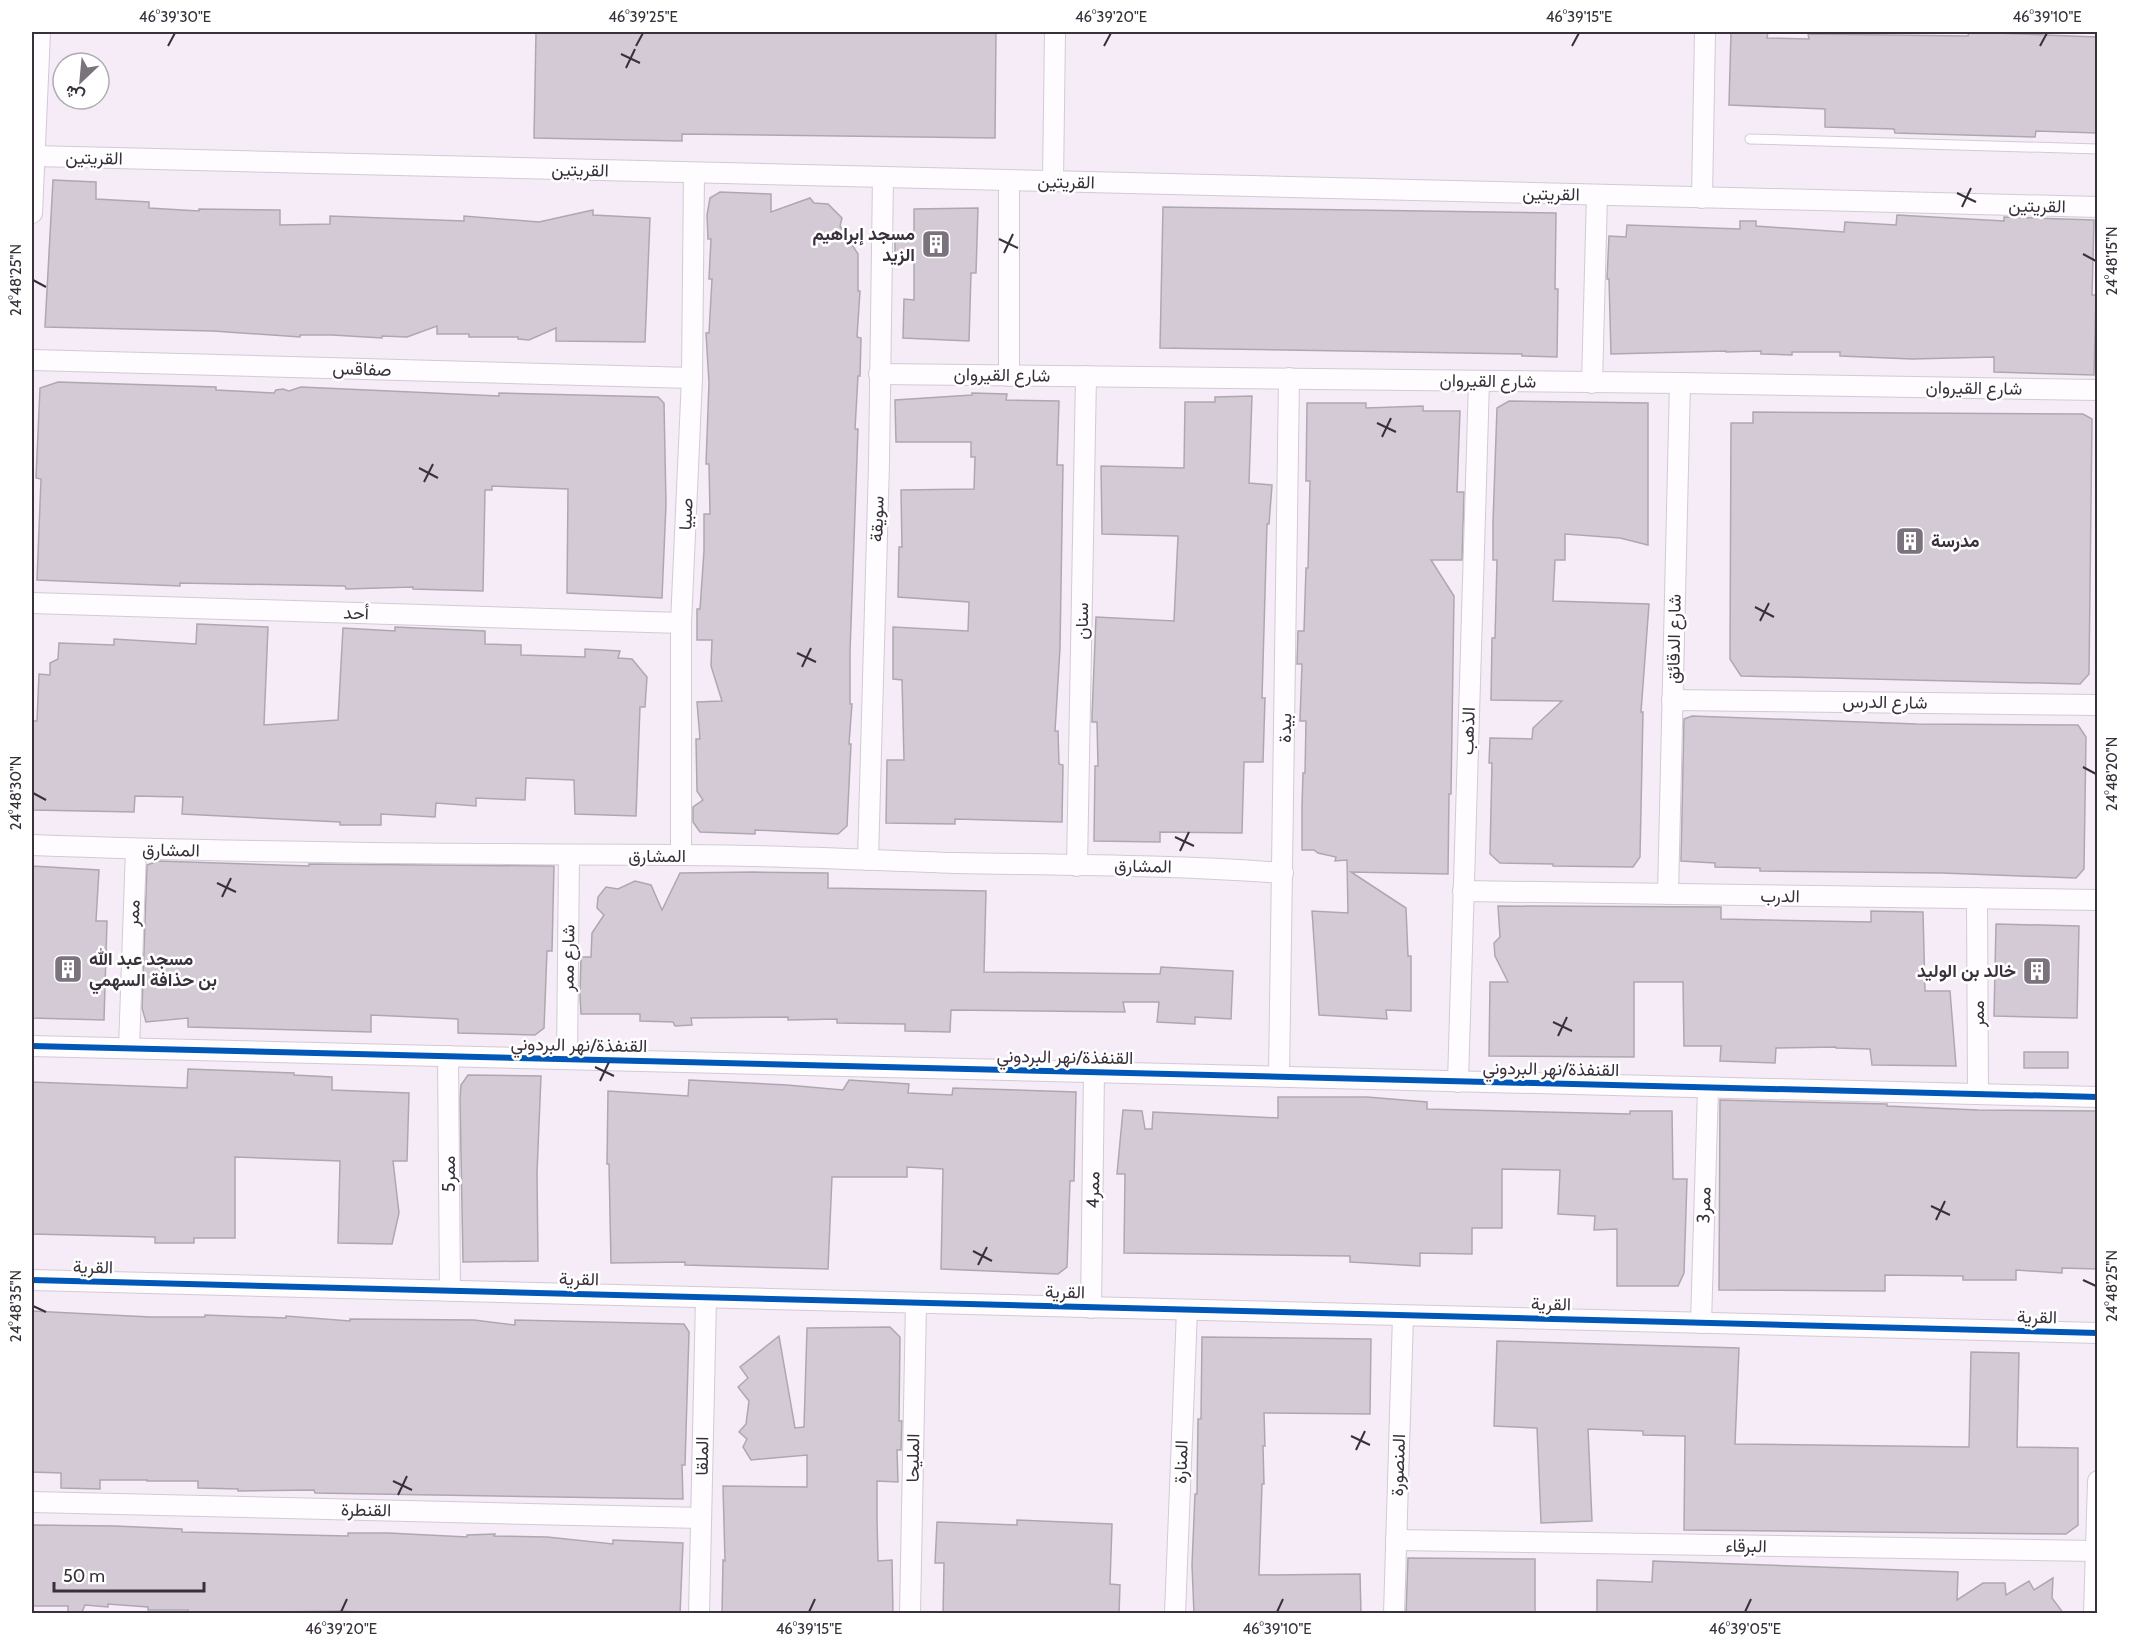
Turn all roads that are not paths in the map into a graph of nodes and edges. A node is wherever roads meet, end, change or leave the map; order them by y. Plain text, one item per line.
1 (40, 32) edge
2 (1055, 32) edge
3 (1705, 32) edge
4 (1750, 139) dead end
5 (2097, 149) edge
6 (34, 156) junction
7 (694, 173) junction
8 (883, 177) junction
9 (1009, 180) junction
10 (1053, 182) junction
11 (1597, 195) junction
12 (1702, 198) junction
13 (2097, 207) edge
14 (32, 213) edge
15 (32, 360) edge
16 (879, 374) junction
17 (1009, 376) junction
18 (1086, 376) junction
19 (692, 378) junction
20 (1289, 378) junction
21 (1479, 381) junction
22 (1592, 383) junction
23 (1680, 383) junction
24 (2097, 390) edge
25 (32, 603) edge
26 (681, 623) junction
27 (1672, 700) junction
28 (2097, 705) edge
29 (32, 845) edge
30 (136, 849) junction
31 (681, 855) junction
32 (569, 856) junction
33 (868, 860) junction
34 (1077, 866) junction
35 (1283, 873) junction
36 (1463, 891) junction
37 (1668, 894) junction
38 (1977, 898) junction
39 (2097, 900) edge
40 (32, 1046) edge
41 (129, 1048) junction
42 (448, 1056) junction
43 (567, 1059) junction
44 (1094, 1072) junction
45 (1279, 1077) junction
46 (1458, 1082) junction
47 (1708, 1088) junction
48 (1978, 1094) junction
49 (2097, 1097) edge
50 (32, 1280) edge
51 (450, 1291) junction
52 (706, 1298) junction
53 (916, 1303) junction
54 (1091, 1308) junction
55 (1187, 1310) junction
56 (1402, 1316) junction
57 (1701, 1323) junction
58 (2097, 1333) edge
59 (2097, 1481) edge
60 (32, 1502) edge
61 (701, 1518) junction
62 (1396, 1540) junction
63 (2096, 1551) junction
64 (699, 1614) edge
65 (910, 1614) edge
66 (1175, 1614) edge
67 (1394, 1614) edge
68 (2094, 1614) edge

1 - 6 street
2 - 10 street
3 - 12 street
4 - 5 lane
6 - 7 street, القريتين
6 - 14 street
7 - 8 street, القريتين
7 - 19 street, صبيا
8 - 9 street, القريتين
8 - 16 street, سويقة
9 - 10 street, القريتين
9 - 17 street
10 - 11 street, القريتين
11 - 12 street, القريتين
11 - 22 street
12 - 13 street, القريتين
15 - 19 street, صفاقس
16 - 17 street, شارع القيروان
16 - 33 street, سويقة
17 - 18 street, شارع القيروان
18 - 20 street, شارع القيروان
18 - 34 street, سنان
19 - 26 street, صبيا
20 - 21 street, شارع القيروان
20 - 35 street, بيدة
21 - 22 street, شارع القيروان
21 - 36 street, الذهب
22 - 23 street, شارع القيروان
23 - 24 street, شارع القيروان
23 - 27 street, شارع الدقائق
25 - 26 street, أحد
26 - 31 street, صبيا
27 - 28 street, شارع الدرس
27 - 37 street, شارع الدقائق
29 - 30 street, المشارق
30 - 32 street, المشارق
30 - 41 street, ممر
31 - 32 street, المشارق
31 - 33 street, المشارق
32 - 43 street, شارع ممر
33 - 34 street, المشارق
34 - 35 street, المشارق
35 - 45 street, بيدة
36 - 37 street, الدرب
36 - 46 street, الذهب
37 - 38 street, الدرب
38 - 39 street, الدرب
38 - 48 street, ممر
40 - 41 street, القنفذة/نهر البردوني
41 - 42 street, القنفذة/نهر البردوني
42 - 43 street, القنفذة/نهر البردوني
42 - 51 street, ممر5
43 - 44 street, القنفذة/نهر البردوني
44 - 45 street, القنفذة/نهر البردوني
44 - 54 street, ممر4
45 - 46 street, القنفذة/نهر البردوني
46 - 47 street, القنفذة/نهر البردوني
47 - 48 street, القنفذة/نهر البردوني
47 - 57 street, ممر3
48 - 49 street, القنفذة/نهر البردوني
50 - 51 street, القرية
51 - 52 street, القرية
52 - 53 street, القرية
52 - 61 street, الملقا
53 - 54 street, القرية
53 - 65 street, المليحا
54 - 55 street, القرية
55 - 56 street, القرية
55 - 66 street, المنارة
56 - 57 street, القرية
56 - 62 street, المنصورة
57 - 58 street, القرية
59 - 63 street
60 - 61 street, القنطرة
61 - 64 street, الملقا
62 - 63 street, البرقاء
62 - 67 street, المنصورة
63 - 68 street

